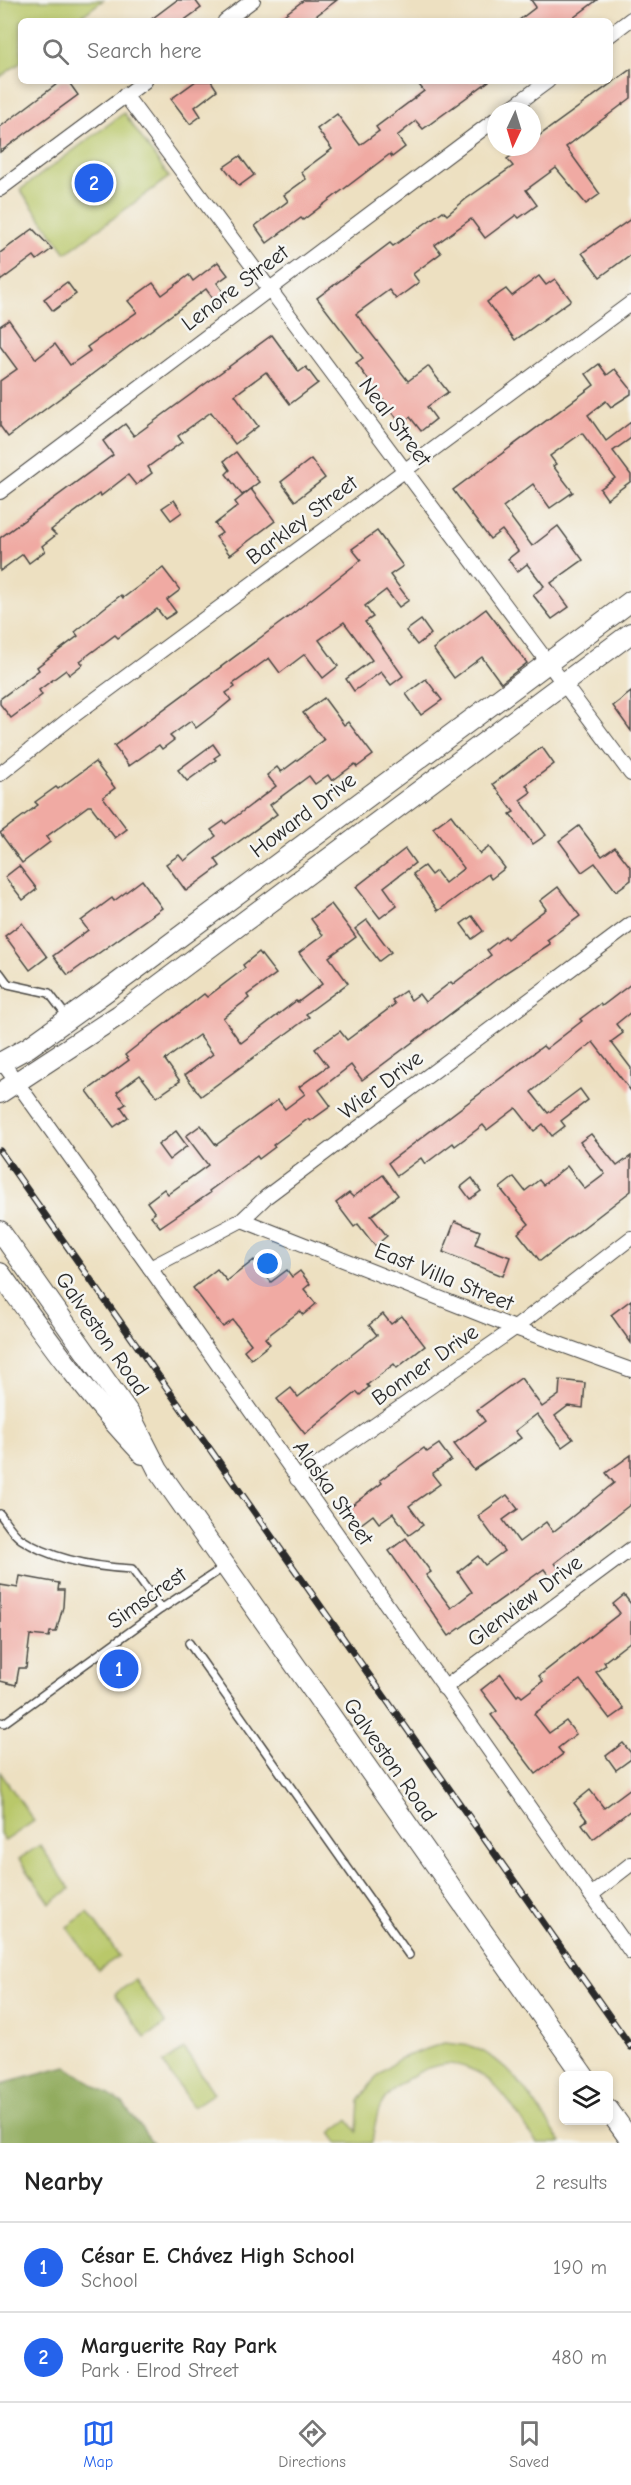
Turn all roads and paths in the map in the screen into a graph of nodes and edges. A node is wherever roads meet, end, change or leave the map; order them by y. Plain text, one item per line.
1 (253, 0) edge
2 (229, 18) edge
3 (631, 19) edge
4 (613, 33) edge
5 (141, 84) edge
6 (544, 84) edge
7 (126, 95) junction
8 (519, 102) edge
9 (487, 126) edge
10 (0, 189) edge
11 (269, 288) junction
12 (631, 303) edge
13 (405, 470) junction
14 (0, 492) edge
15 (631, 601) edge
16 (631, 633) edge
17 (548, 662) junction
18 (563, 683) junction
19 (0, 774) edge
20 (631, 774) edge
21 (339, 818) junction
22 (354, 839) junction
23 (631, 924) edge
24 (0, 973) edge
25 (68, 1018) junction
26 (1, 1061) edge
27 (8, 1088) edge
28 (242, 1220) junction
29 (0, 1231) edge
30 (631, 1238) edge
31 (150, 1269) junction
32 (3, 1283) edge
33 (516, 1328) junction
34 (78, 1340) junction
35 (59, 1354) junction
36 (631, 1370) edge
37 (158, 1470) junction
38 (297, 1479) junction
39 (0, 1514) edge
40 (631, 1549) edge
41 (227, 1565) junction
42 (161, 1609) junction
43 (189, 1642) dead end
44 (444, 1688) junction
45 (0, 1722) edge
46 (631, 1864) edge
47 (591, 1895) junction
48 (631, 1952) edge
49 (409, 1955) dead end
50 (580, 2071) edge
51 (613, 2115) edge
52 (631, 2141) edge

1 - 2 street
3 - 4 street
5 - 7 street
6 - 8 street
7 - 10 street
7 - 11 street, Neal Street
9 - 11 street, Lenore Street
11 - 13 street, Neal Street
11 - 14 street, Lenore Street
12 - 13 street, Barkley Street
13 - 17 street, Neal Street
13 - 19 street, Barkley Street
15 - 17 main road, Howard Drive
16 - 18 main road
17 - 18 street, Neal Street
17 - 21 main road, Howard Drive
18 - 20 street, Neal Street
18 - 22 main road
21 - 22 main road
21 - 25 main road, Howard Drive
22 - 27 main road
23 - 28 street, Wier Drive
24 - 25 lane
25 - 26 main road, Howard Drive
26 - 27 street, Alaska Street
27 - 31 street, Alaska Street
28 - 31 street, Wier Drive
28 - 33 street, East Villa Street
29 - 34 main road, Galveston Road
30 - 33 street, Bonner Drive
31 - 38 street, Alaska Street
32 - 35 main road, Galveston Road
33 - 36 street, East Villa Street
33 - 38 street, Bonner Drive
34 - 35 main road
34 - 37 main road, Galveston Road
35 - 37 main road, Galveston Road
37 - 41 main road, Galveston Road
38 - 44 street, Alaska Street
39 - 42 lane
40 - 44 street, Glenview Drive
41 - 42 lane, Simscrest
41 - 50 main road, Galveston Road
42 - 45 lane, Simscrest
43 - 49 lane
44 - 47 street, Alaska Street
46 - 47 street
47 - 48 street, Alaska Street
51 - 52 main road

